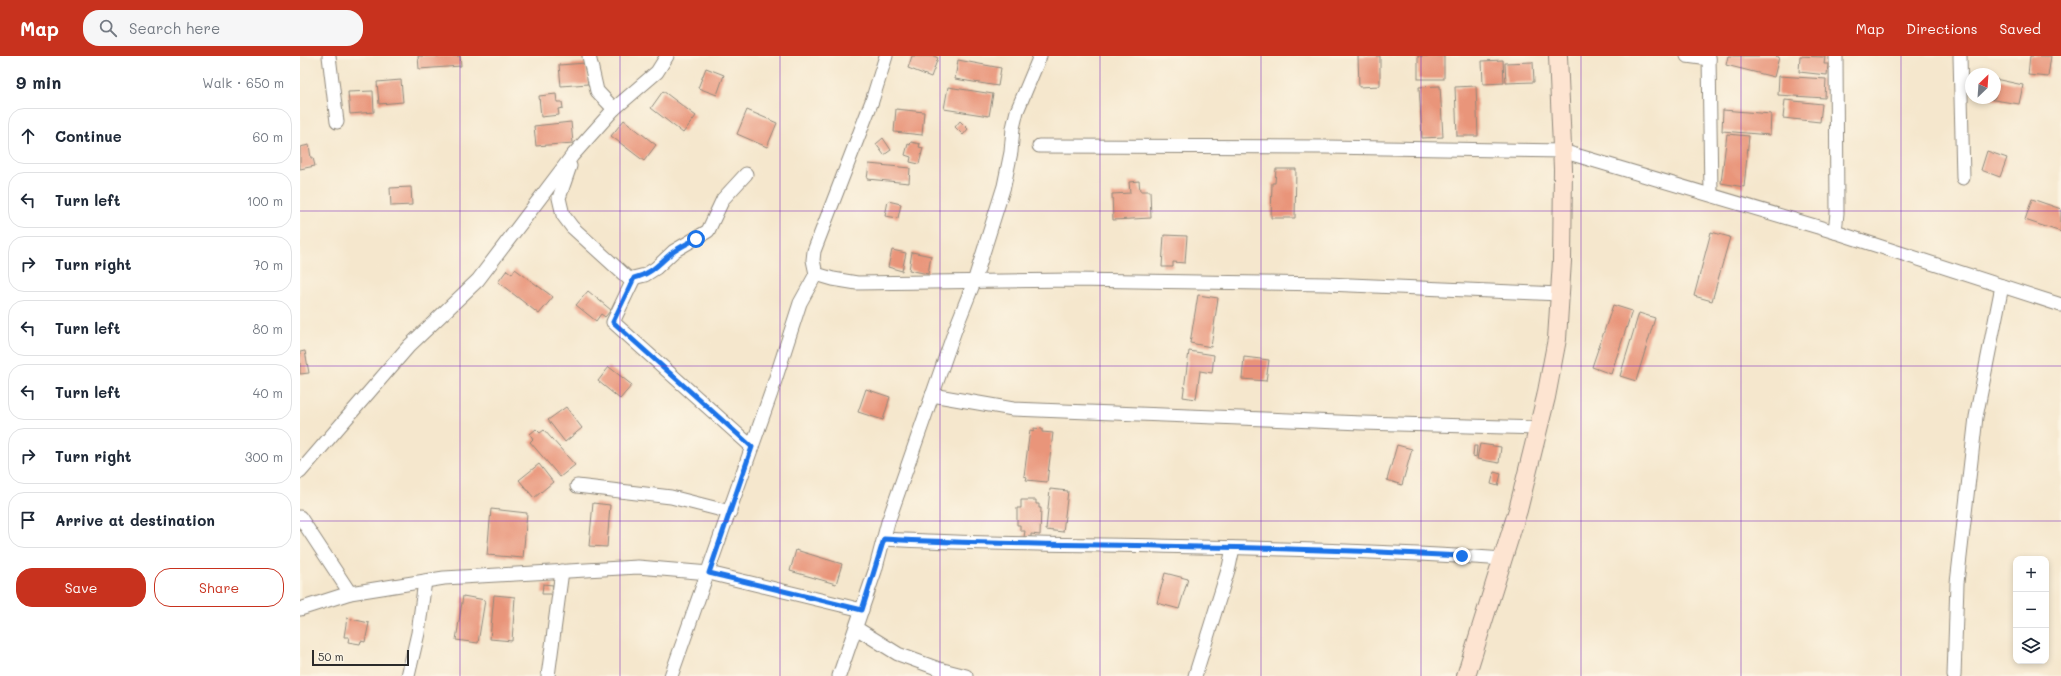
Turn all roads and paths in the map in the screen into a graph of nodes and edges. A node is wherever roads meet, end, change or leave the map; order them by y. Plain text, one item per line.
1 (329, 56) edge
2 (589, 56) edge
3 (667, 56) edge
4 (886, 56) edge
5 (1040, 56) edge
6 (1558, 56) edge
7 (1687, 56) edge
8 (1836, 56) edge
9 (1960, 56) edge
10 (1709, 58) edge
11 (614, 109) junction
12 (337, 122) dead end
13 (1039, 146) dead end
14 (576, 151) junction
15 (1562, 151) junction
16 (746, 174) dead end
17 (1963, 178) dead end
18 (1711, 194) junction
19 (1835, 232) junction
20 (816, 274) junction
21 (634, 278) junction
22 (974, 282) junction
23 (2002, 286) junction
24 (1560, 294) junction
25 (2061, 305) edge
26 (932, 395) junction
27 (1538, 428) junction
28 (752, 447) junction
29 (300, 472) edge
30 (577, 486) dead end
31 (730, 512) junction
32 (300, 517) edge
33 (884, 539) junction
34 (1233, 548) junction
35 (1504, 559) junction
36 (562, 571) junction
37 (709, 573) junction
38 (425, 581) junction
39 (350, 593) junction
40 (300, 609) edge
41 (862, 610) junction
42 (856, 628) junction
43 (408, 676) edge
44 (548, 676) edge
45 (671, 676) edge
46 (839, 676) edge
47 (966, 676) edge
48 (1194, 676) edge
49 (1466, 676) edge
50 (1954, 676) edge

1 - 12 street
2 - 11 street
3 - 11 street
4 - 20 street
5 - 22 street
6 - 15 street
7 - 10 street
8 - 19 street
9 - 17 street
10 - 18 street
11 - 14 street
13 - 15 street
14 - 21 street
14 - 29 street
15 - 18 street
15 - 24 street
16 - 21 street
18 - 19 street
19 - 23 street
20 - 22 street
20 - 28 street
21 - 28 street
22 - 24 street
22 - 26 street
23 - 25 street
23 - 50 street
24 - 27 street
26 - 27 street
26 - 33 street
27 - 35 street
28 - 31 street
30 - 31 street
31 - 37 street
32 - 39 street
33 - 34 street
33 - 41 street
34 - 35 street
34 - 48 street
35 - 49 street
36 - 37 street
36 - 38 street
36 - 44 street
37 - 41 street
37 - 45 street
38 - 39 street
38 - 43 street
39 - 40 street
41 - 42 street
42 - 46 street
42 - 47 street

